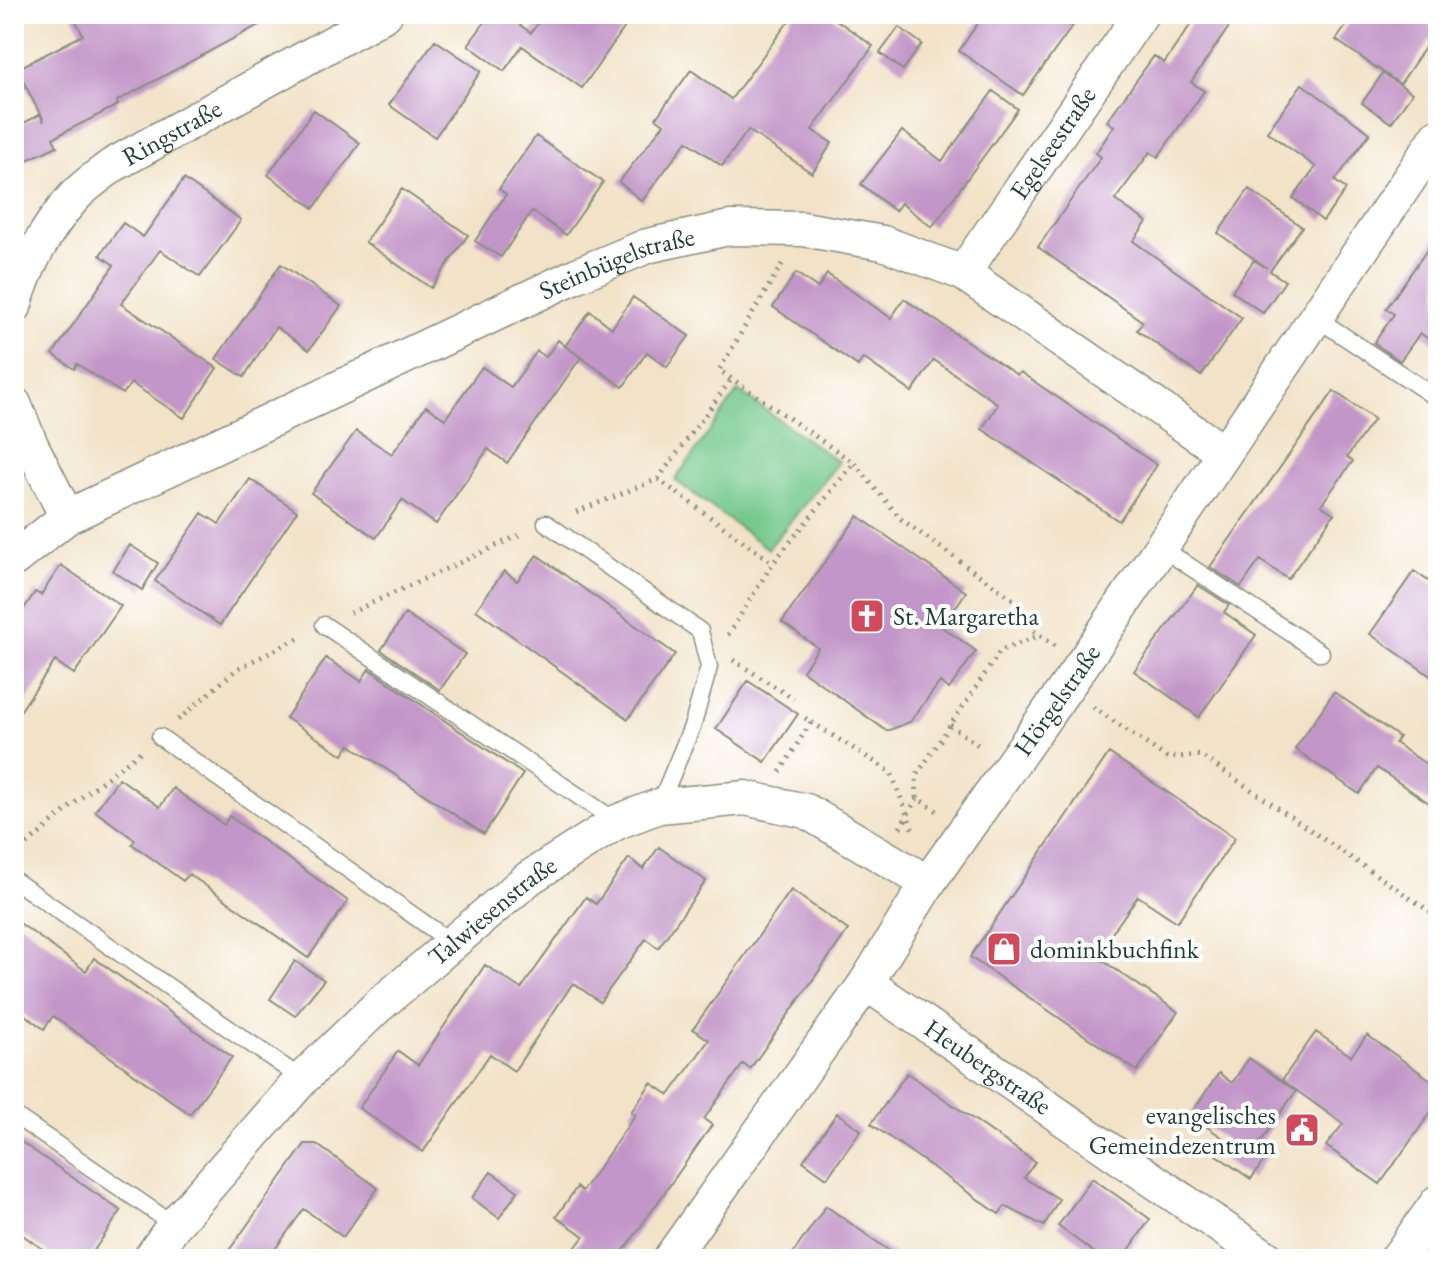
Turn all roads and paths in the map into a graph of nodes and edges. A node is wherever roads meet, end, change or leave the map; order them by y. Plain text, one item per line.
1 (385, 14) edge
2 (1141, 14) edge
3 (1438, 136) edge
4 (803, 229) junction
5 (963, 273) junction
6 (14, 307) edge
7 (1315, 317) junction
8 (733, 377) junction
9 (1438, 399) edge
10 (14, 404) edge
11 (1223, 452) junction
12 (854, 463) junction
13 (658, 479) junction
14 (67, 517) junction
15 (546, 523) junction
16 (1160, 547) junction
17 (14, 559) edge
18 (773, 563) junction
19 (324, 625) junction
20 (1040, 636) junction
21 (719, 651) junction
22 (1321, 653) dead end
23 (709, 667) junction
24 (1073, 677) junction
25 (794, 699) dead end
26 (160, 737) junction
27 (770, 804) junction
28 (659, 806) junction
29 (617, 822) junction
30 (913, 827) dead end
31 (965, 830) junction
32 (14, 856) edge
33 (14, 880) edge
34 (928, 883) junction
35 (1438, 917) edge
36 (451, 942) junction
37 (866, 983) junction
38 (302, 1079) junction
39 (14, 1115) edge
40 (1434, 1217) edge
41 (174, 1225) junction
42 (150, 1259) edge
43 (670, 1259) edge
44 (1268, 1259) edge
45 (1397, 1259) edge

1 - 6 street, Ringstraße
2 - 5 street, Egelseestraße
3 - 7 street, Hörgelstraße
4 - 5 street, Steinbügelstraße
4 - 8 path
4 - 14 street, Steinbügelstraße
5 - 11 street, Steinbügelstraße
7 - 9 lane
7 - 11 street, Hörgelstraße
8 - 12 path
8 - 13 path
10 - 14 street
11 - 16 street, Hörgelstraße
12 - 18 path
12 - 20 path
13 - 15 path
13 - 18 path
14 - 17 street, Steinbügelstraße
15 - 19 path
15 - 23 lane
16 - 22 lane
16 - 24 street, Hörgelstraße
18 - 21 path
19 - 26 path
19 - 29 lane
20 - 24 path
20 - 31 path
21 - 23 path
21 - 25 path
23 - 28 lane
24 - 31 street, Hörgelstraße
24 - 35 path
26 - 32 path
26 - 36 lane
27 - 28 street, Talwiesenstraße
27 - 30 path
27 - 34 street, Talwiesenstraße
28 - 29 street, Talwiesenstraße
29 - 36 street, Talwiesenstraße
31 - 34 street, Hörgelstraße
33 - 38 lane
34 - 37 street, Hörgelstraße
36 - 38 street, Talwiesenstraße
37 - 43 street, Hörgelstraße
37 - 44 street, Heubergstraße
38 - 41 street, Talwiesenstraße
39 - 41 lane
40 - 45 street
41 - 42 street, Talwiesenstraße

